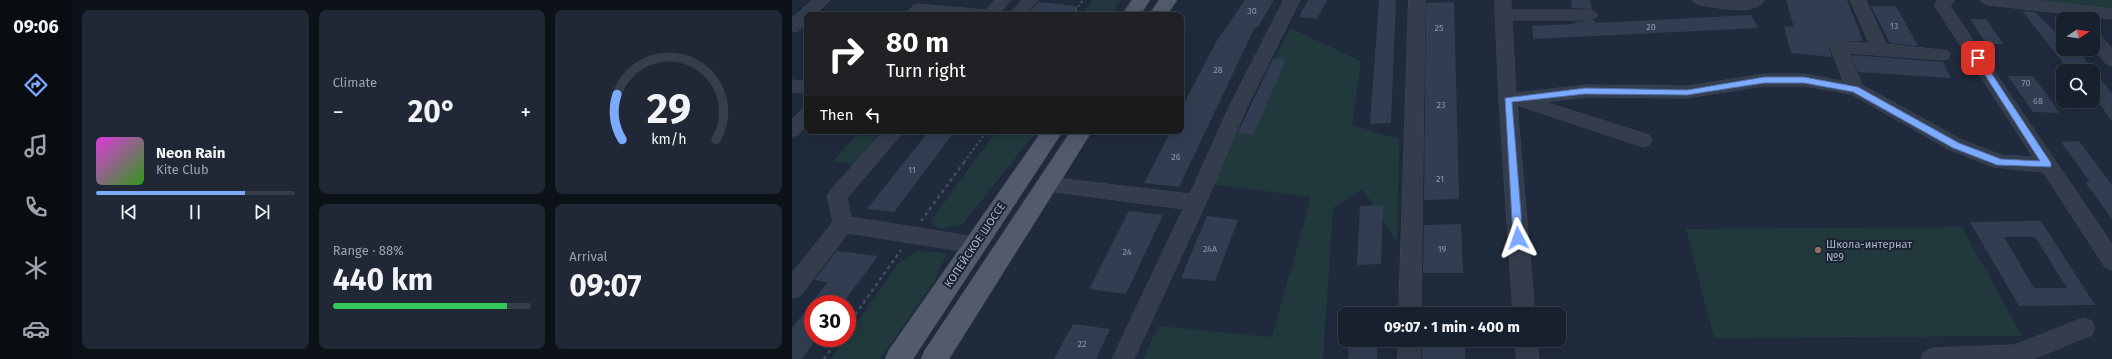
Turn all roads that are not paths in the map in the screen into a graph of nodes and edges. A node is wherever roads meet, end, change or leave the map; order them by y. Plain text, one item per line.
1 (822, 0) edge
2 (1003, 0) edge
3 (1030, 0) edge
4 (1141, 0) edge
5 (1168, 0) edge
6 (1292, 0) edge
7 (1417, 0) edge
8 (1700, 0) edge
9 (1757, 0) edge
10 (1858, 0) edge
11 (1947, 0) edge
12 (1988, 0) edge
13 (2039, 0) edge
14 (1503, 8) edge
15 (2112, 9) edge
16 (809, 12) edge
17 (915, 12) edge
18 (954, 12) edge
19 (993, 12) edge
20 (1020, 12) edge
21 (1133, 12) edge
22 (1160, 12) edge
23 (2058, 12) edge
24 (2100, 14) edge
25 (2112, 14) edge
26 (1590, 15) dead end
27 (804, 16) edge
28 (792, 27) edge
29 (2100, 45) edge
30 (1880, 49) junction
31 (1942, 55) dead end
32 (2112, 60) edge
33 (792, 86) edge
34 (804, 87) edge
35 (1855, 89) junction
36 (1512, 99) junction
37 (804, 117) edge
38 (792, 130) edge
39 (892, 134) edge
40 (1050, 134) edge
41 (1080, 134) edge
42 (1643, 140) dead end
43 (2048, 165) junction
44 (1048, 184) junction
45 (1196, 203) junction
46 (843, 224) junction
47 (975, 245) junction
48 (2112, 261) edge
49 (792, 289) edge
50 (1410, 307) edge
51 (1524, 307) edge
52 (2084, 328) dead end
53 (1410, 347) edge
54 (1527, 347) edge
55 (898, 359) edge
56 (934, 359) edge
57 (1123, 359) edge
58 (1409, 359) edge
59 (1528, 359) edge
60 (1932, 359) edge

1 - 16 street
2 - 19 street
3 - 20 street
4 - 21 main road
5 - 22 main road
6 - 45 street
7 - 50 street
8 - 9 street
10 - 30 street
11 - 43 street
12 - 23 street
13 - 15 street
14 - 26 street
14 - 36 street
17 - 18 street
24 - 25 street
27 - 28 street
29 - 32 street
30 - 31 street
30 - 35 street
33 - 34 street
35 - 36 street
35 - 43 street
36 - 42 street
36 - 51 street
37 - 38 street
39 - 46 street
40 - 47 main road, КОПЕЙСКОЕ ШОССЕ
41 - 44 main road
43 - 48 street
44 - 45 street
44 - 56 main road
45 - 57 street
46 - 47 street
46 - 49 street
47 - 55 main road, КОПЕЙСКОЕ ШОССЕ
52 - 60 street
53 - 58 street
54 - 59 street

